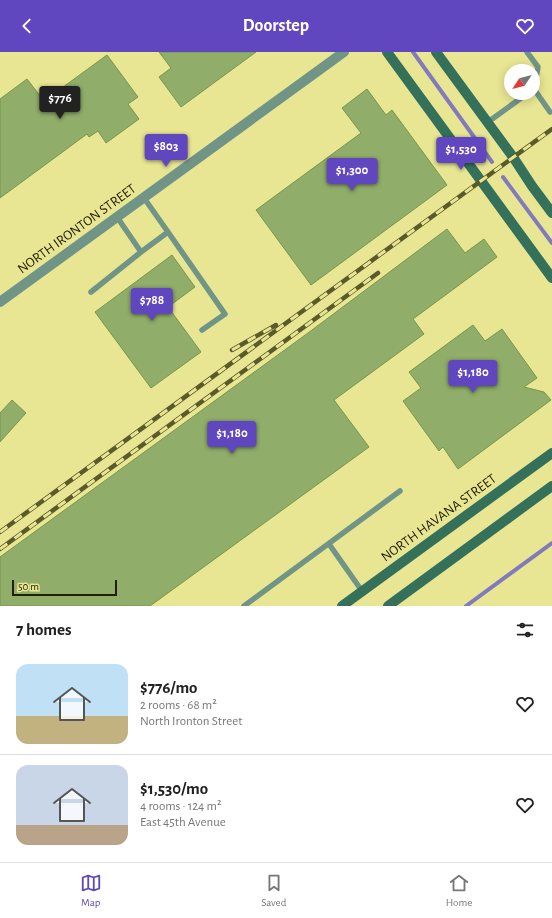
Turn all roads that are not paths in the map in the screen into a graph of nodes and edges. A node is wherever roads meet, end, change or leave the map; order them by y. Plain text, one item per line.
1 (344, 52) edge
2 (387, 52) edge
3 (436, 52) edge
4 (527, 52) edge
5 (536, 64) edge
6 (540, 98) edge
7 (518, 100) edge
8 (550, 112) dead end
9 (488, 122) junction
10 (144, 198) junction
11 (552, 213) edge
12 (117, 217) junction
13 (168, 232) junction
14 (141, 252) junction
15 (552, 278) edge
16 (91, 292) dead end
17 (0, 302) edge
18 (202, 330) dead end
19 (552, 453) edge
20 (552, 486) edge
21 (400, 491) dead end
22 (329, 544) junction
23 (362, 591) junction
24 (244, 606) edge
25 (342, 606) edge
26 (388, 606) edge

1 - 10 street, NORTH IRONTON STREET
2 - 15 street
3 - 9 street
4 - 5 lane
6 - 8 lane
7 - 9 lane
9 - 11 street
10 - 12 street, NORTH IRONTON STREET
10 - 13 lane
12 - 14 lane
12 - 17 street, NORTH IRONTON STREET
13 - 14 lane
13 - 18 lane
14 - 16 lane
19 - 23 street, NORTH HAVANA STREET
20 - 26 street
21 - 22 lane
22 - 23 lane
22 - 24 lane
23 - 25 street, NORTH HAVANA STREET

